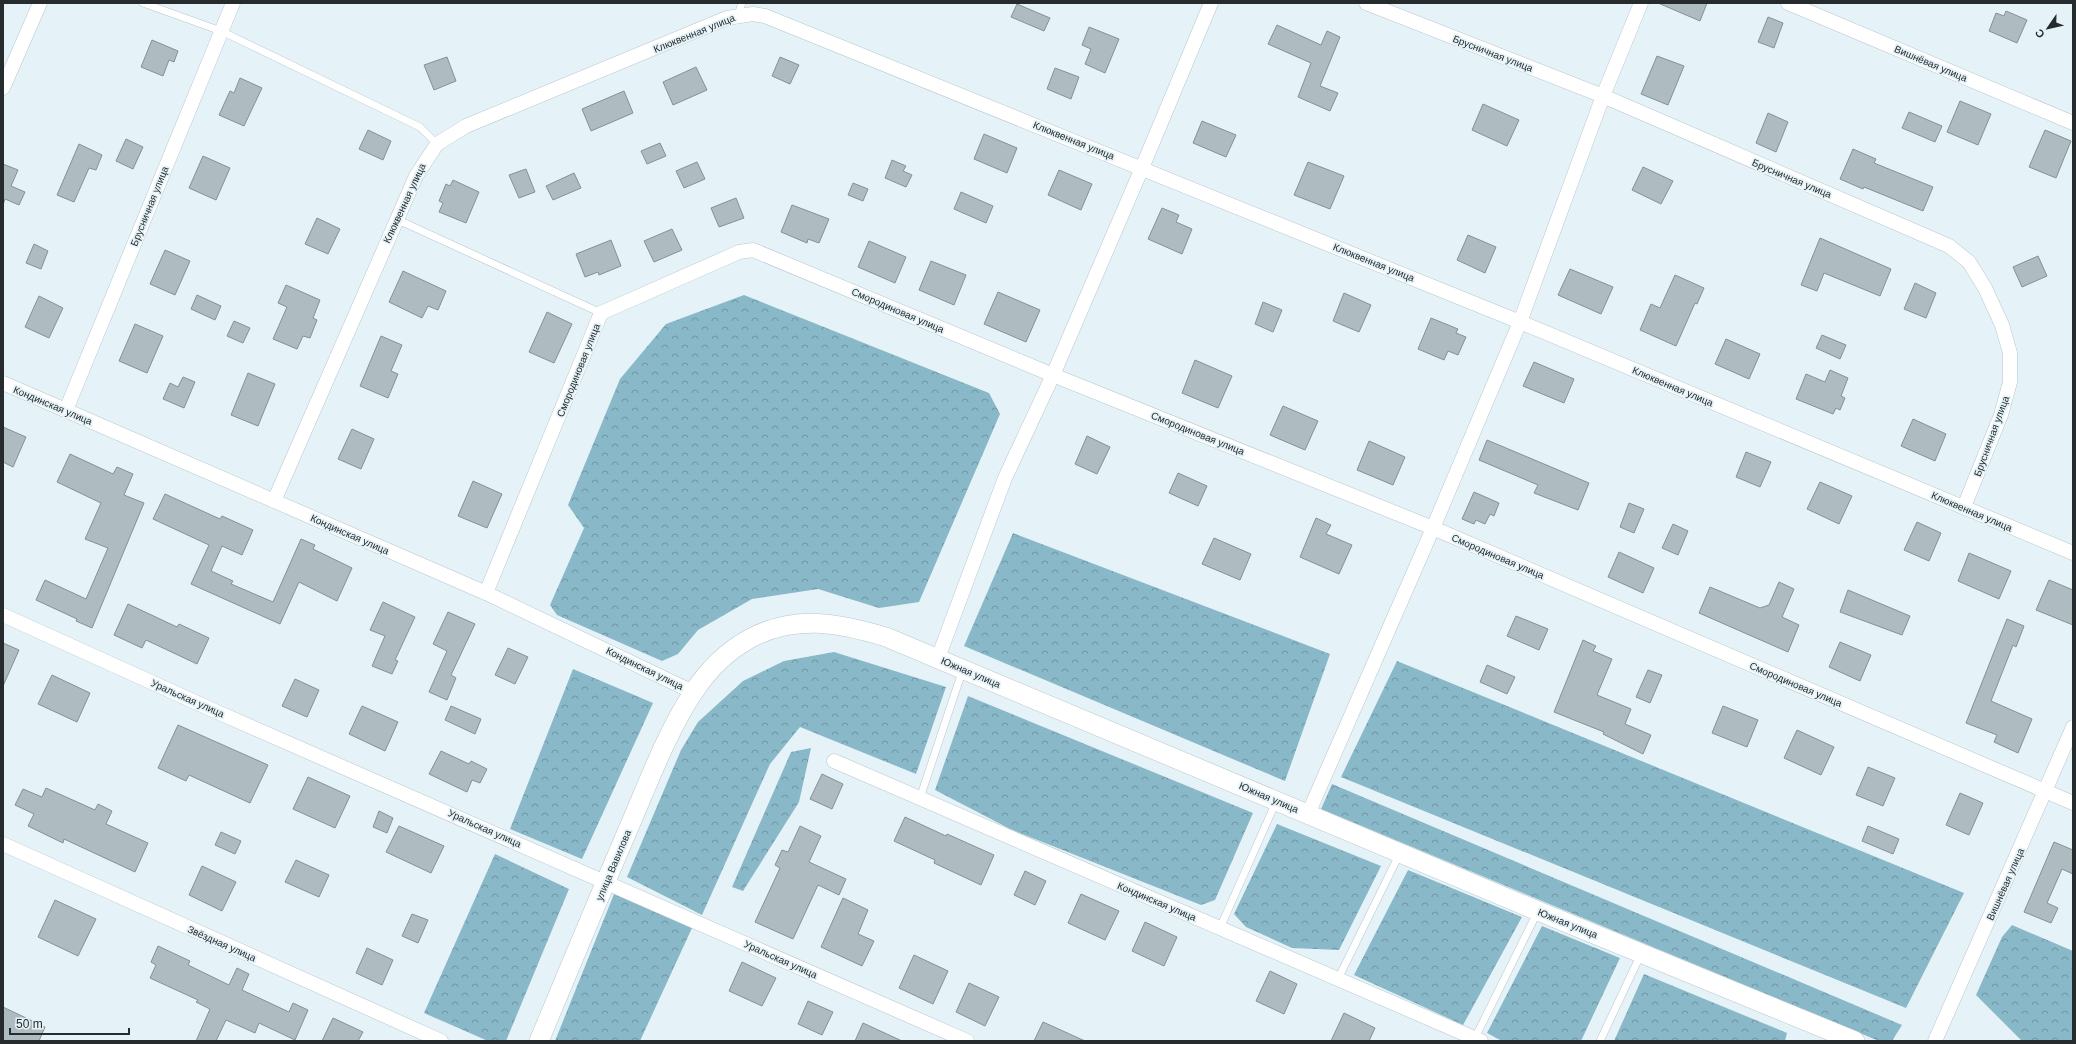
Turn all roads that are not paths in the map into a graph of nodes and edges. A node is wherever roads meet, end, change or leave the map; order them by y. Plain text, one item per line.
1 (40, 3) edge
2 (143, 3) edge
3 (233, 3) edge
4 (1211, 3) edge
5 (1366, 3) edge
6 (1641, 3) edge
7 (1788, 3) edge
8 (740, 9) edge
9 (221, 31) junction
10 (3, 88) edge
11 (1603, 96) junction
12 (2073, 123) edge
13 (437, 144) junction
14 (1142, 168) junction
15 (396, 219) junction
16 (601, 313) junction
17 (1520, 322) junction
18 (1053, 374) junction
19 (3, 383) edge
20 (66, 410) junction
21 (274, 501) junction
22 (1964, 507) junction
23 (1433, 528) junction
24 (2073, 553) edge
25 (486, 594) junction
26 (3, 615) edge
27 (938, 658) junction
28 (963, 669) junction
29 (693, 692) junction
30 (2073, 727) edge
31 (834, 761) dead end
32 (2046, 791) junction
33 (920, 798) junction
34 (1276, 800) junction
35 (2073, 803) edge
36 (1308, 814) junction
37 (3, 844) edge
38 (1400, 853) junction
39 (606, 881) junction
40 (1538, 911) junction
41 (1220, 928) junction
42 (1641, 953) junction
43 (1338, 979) junction
44 (1478, 1040) edge
45 (441, 1041) edge
46 (539, 1041) edge
47 (967, 1041) edge
48 (1600, 1041) edge
49 (1855, 1041) edge
50 (1935, 1041) edge

1 - 10 street
2 - 9 lane
3 - 9 street, Брусничная улица
4 - 14 street
5 - 11 street, Брусничная улица
6 - 11 street
7 - 12 street, Вишнёвая улица
8 - 13 street, Клюквенная улица
8 - 14 street, Клюквенная улица
9 - 13 lane
9 - 20 street, Брусничная улица
11 - 17 street
11 - 22 street, Брусничная улица
13 - 15 street, Клюквенная улица
14 - 17 street, Клюквенная улица
14 - 18 street
15 - 16 lane
15 - 21 street, Клюквенная улица
16 - 18 street, Смородиновая улица
16 - 25 street, Смородиновая улица
17 - 22 street, Клюквенная улица
17 - 23 street
18 - 23 street, Смородиновая улица
18 - 27 street
19 - 20 street, Кондинская улица
20 - 21 street, Кондинская улица
21 - 25 street, Кондинская улица
22 - 24 street, Клюквенная улица
23 - 32 street, Смородиновая улица
23 - 36 street
25 - 29 street, Кондинская улица
26 - 39 street, Уральская улица
27 - 28 street, Южная улица
27 - 29 street, Южная улица
28 - 33 lane
28 - 34 street, Южная улица
29 - 39 street, улица Вавилова
30 - 32 street, Вишнёвая улица
31 - 33 street, Кондинская улица
32 - 35 street, Смородиновая улица
32 - 50 street, Вишнёвая улица
33 - 41 street, Кондинская улица
34 - 36 street, Южная улица
34 - 41 lane
36 - 38 street, Южная улица
37 - 45 street, Звёздная улица
38 - 40 street, Южная улица
38 - 43 lane
39 - 46 street, улица Вавилова
39 - 47 street, Уральская улица
40 - 42 street, Южная улица
40 - 44 lane
41 - 43 street, Кондинская улица
42 - 48 lane
42 - 49 street, Южная улица
43 - 44 street, Кондинская улица

